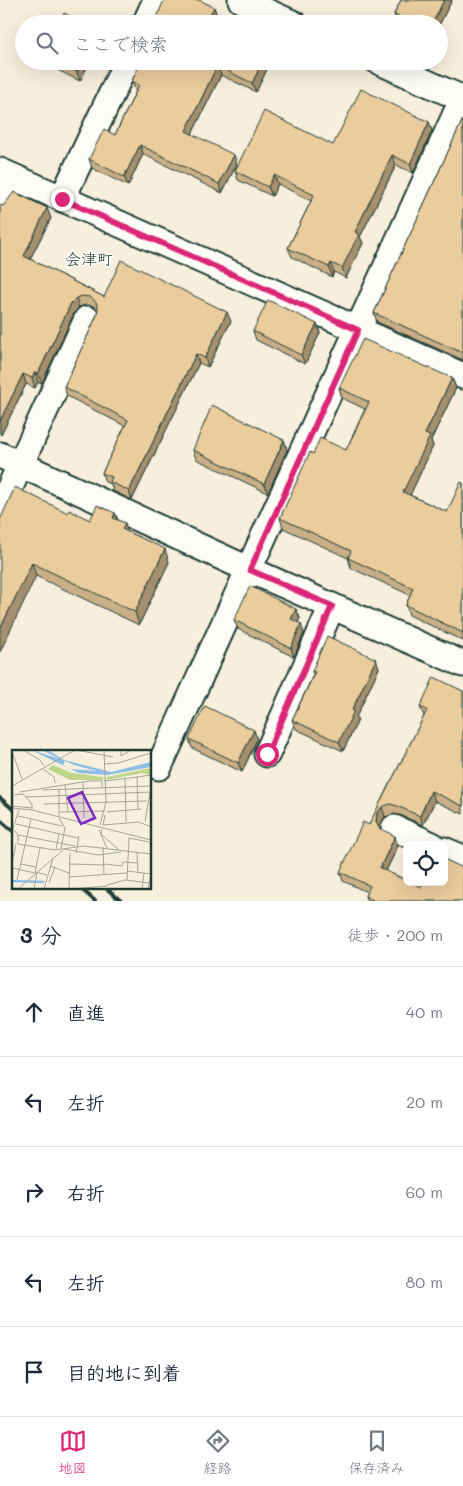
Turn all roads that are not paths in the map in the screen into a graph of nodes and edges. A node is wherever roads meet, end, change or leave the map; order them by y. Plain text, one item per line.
1 (156, 0) edge
2 (240, 0) edge
3 (149, 15) edge
4 (274, 15) edge
5 (123, 70) edge
6 (398, 70) edge
7 (463, 99) edge
8 (6, 174) edge
9 (62, 199) junction
10 (0, 202) edge
11 (87, 319) dead end
12 (358, 330) junction
13 (463, 376) edge
14 (11, 460) edge
15 (0, 509) edge
16 (250, 570) junction
17 (332, 606) junction
18 (463, 664) edge
19 (267, 754) dead end
20 (160, 767) dead end
21 (394, 828) dead end
22 (423, 841) edge
23 (448, 852) edge
24 (463, 858) edge

1 - 3 street
2 - 4 street
5 - 9 street
6 - 7 street
7 - 12 street
8 - 9 street
8 - 10 street
9 - 12 street
11 - 14 street
12 - 13 street
12 - 16 street
14 - 15 street
14 - 16 street
16 - 17 street
16 - 20 street
17 - 18 street
17 - 19 street
21 - 22 street
23 - 24 street

